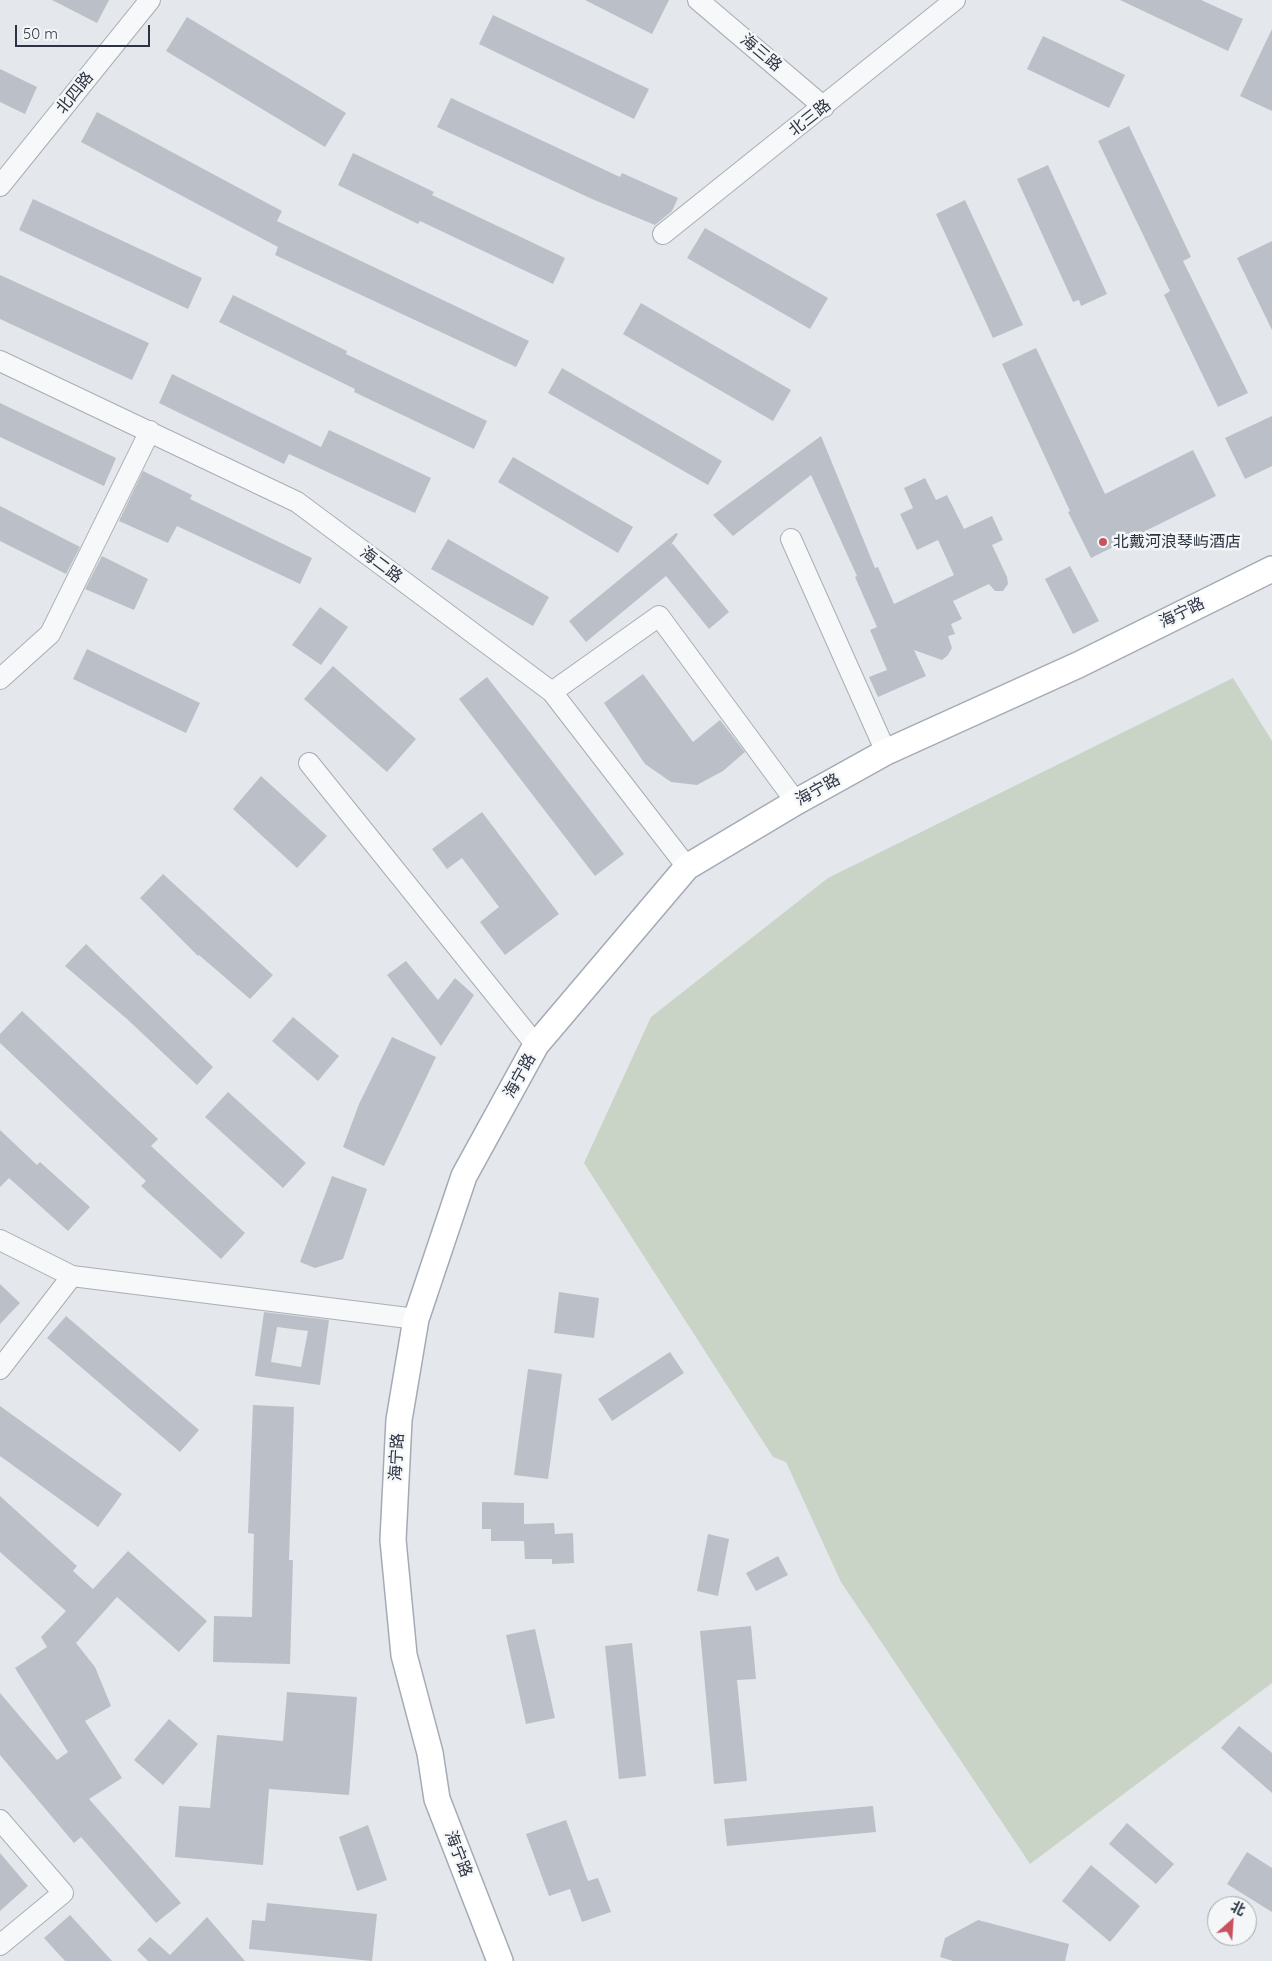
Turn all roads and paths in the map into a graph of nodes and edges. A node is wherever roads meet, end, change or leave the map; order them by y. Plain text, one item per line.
1 (150, 0) edge
2 (698, 0) edge
3 (955, 0) edge
4 (824, 107) junction
5 (0, 186) edge
6 (663, 234) dead end
7 (0, 361) edge
8 (150, 431) junction
9 (791, 539) dead end
10 (1272, 569) edge
11 (0, 679) edge
12 (552, 692) junction
13 (886, 752) junction
14 (309, 763) dead end
15 (796, 802) junction
16 (687, 867) junction
17 (536, 1045) junction
18 (0, 1240) edge
19 (72, 1276) junction
20 (416, 1319) junction
21 (0, 1368) edge
22 (0, 1820) edge
23 (0, 1945) edge
24 (500, 1961) edge

1 - 5 street, 北四路
2 - 4 street, 海三路
3 - 4 street, 北三路
4 - 6 street, 北三路
7 - 8 street, 海二路
8 - 11 street
8 - 12 street, 海二路
9 - 13 street
10 - 13 main road, 海宁路
12 - 15 street
12 - 16 street, 海二路
13 - 15 main road, 海宁路
14 - 17 street
15 - 16 main road, 海宁路
16 - 17 main road, 海宁路
17 - 20 main road, 海宁路
18 - 19 street
19 - 20 street
19 - 21 street
20 - 24 main road, 海宁路
22 - 23 street

